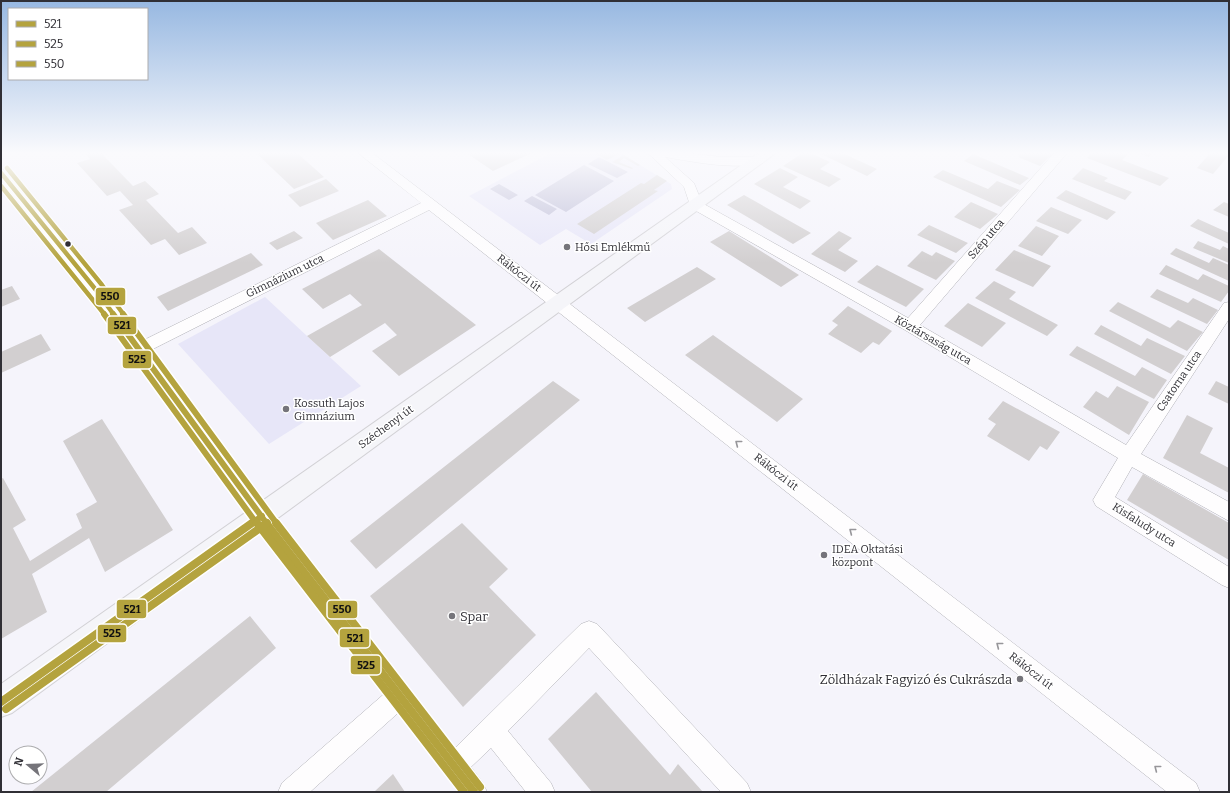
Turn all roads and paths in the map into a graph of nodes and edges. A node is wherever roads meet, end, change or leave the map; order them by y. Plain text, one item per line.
1 (14, 189) edge
2 (411, 189) edge
3 (691, 189) edge
4 (719, 189) edge
5 (1030, 189) edge
6 (430, 204) junction
7 (696, 205) junction
8 (558, 303) junction
9 (1229, 307) edge
10 (910, 326) junction
11 (139, 349) junction
12 (1129, 456) junction
13 (1229, 512) edge
14 (262, 516) junction
15 (1229, 578) edge
16 (400, 695) junction
17 (1, 702) edge
18 (492, 730) junction
19 (454, 766) junction
20 (291, 792) edge
21 (474, 792) edge
22 (542, 792) edge
23 (738, 792) edge
24 (1187, 792) edge

1 - 11 street
2 - 6 street, Rákóczi út
3 - 7 street
4 - 7 main road, Széchenyi út
5 - 10 street, Szép utca
6 - 8 street, Rákóczi út
6 - 11 street, Gimnázium utca
7 - 8 main road, Széchenyi út
7 - 10 street, Köztársaság utca
8 - 14 main road, Széchenyi út
24 -> 8 street, Rákóczi út
9 - 12 street, Csatorna utca
10 - 12 street, Köztársaság utca
11 - 14 street
12 - 13 street, Köztársaság utca
12 - 15 street, Kisfaludy utca
14 - 16 street
14 - 17 main road, Széchenyi út
16 - 19 street
16 - 20 street
18 - 19 street
18 - 22 street
18 - 23 street
19 - 21 street

